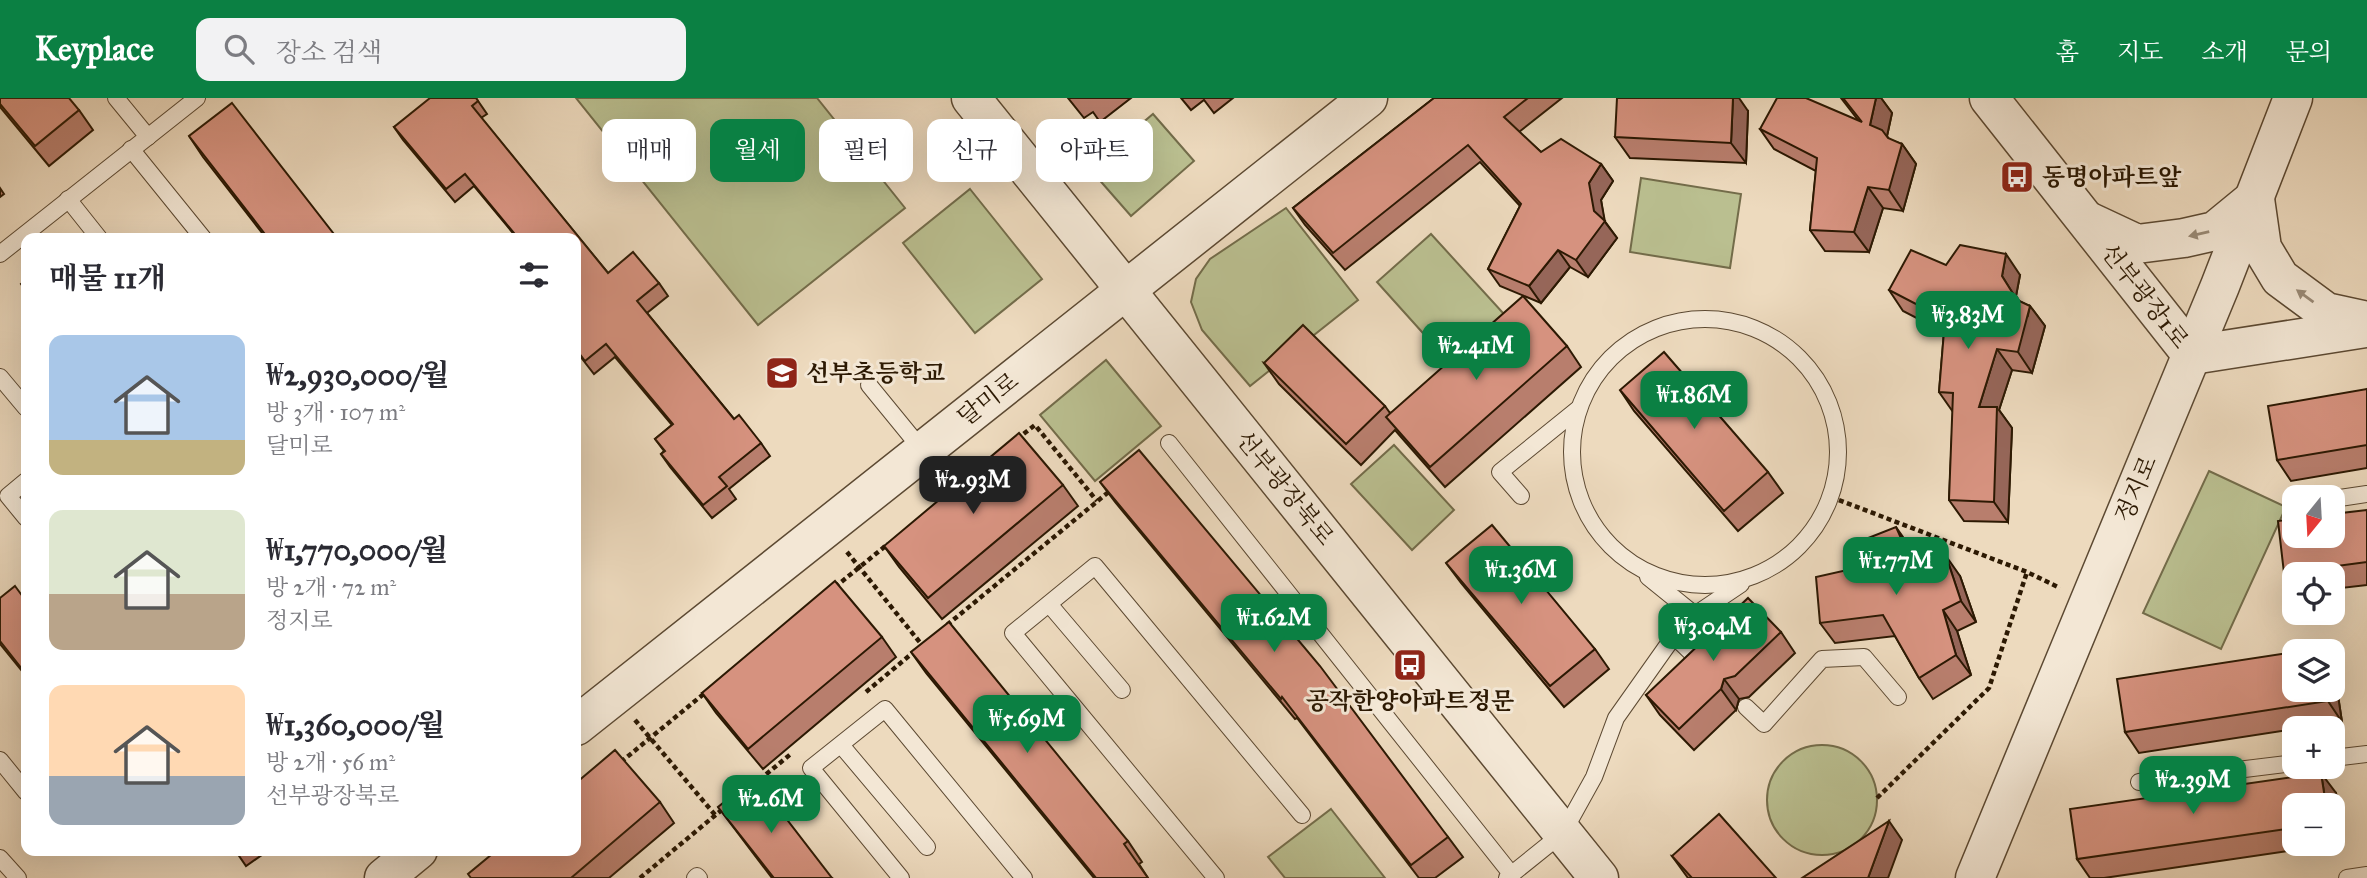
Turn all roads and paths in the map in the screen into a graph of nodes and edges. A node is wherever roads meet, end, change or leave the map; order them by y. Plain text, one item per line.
1 (116, 98) edge
2 (197, 98) edge
3 (971, 98) edge
4 (1368, 98) edge
5 (1989, 98) edge
6 (2293, 98) edge
7 (148, 137) junction
8 (131, 149) junction
9 (2255, 198) junction
10 (68, 199) junction
11 (2085, 219) junction
12 (26, 233) edge
13 (95, 233) edge
14 (199, 233) edge
15 (21, 237) edge
16 (0, 254) edge
17 (1126, 290) junction
18 (2367, 321) edge
19 (2367, 328) edge
20 (2192, 355) junction
21 (0, 377) edge
22 (869, 385) dead end
23 (21, 402) edge
24 (1578, 409) junction
25 (1014, 442) edge
26 (1168, 443) dead end
27 (923, 451) junction
28 (21, 485) edge
29 (1118, 485) edge
30 (2367, 494) edge
31 (1521, 496) dead end
32 (1831, 497) junction
33 (2345, 497) edge
34 (21, 513) edge
35 (890, 542) edge
36 (1613, 549) junction
37 (859, 568) junction
38 (2027, 572) junction
39 (1748, 579) junction
40 (828, 593) edge
41 (2089, 602) junction
42 (1049, 604) junction
43 (1695, 615) junction
44 (1674, 636) junction
45 (922, 645) edge
46 (1702, 663) edge
47 (713, 687) edge
48 (1122, 690) dead end
49 (1898, 697) dead end
50 (1746, 706) dead end
51 (581, 722) edge
52 (650, 738) junction
53 (841, 745) junction
54 (2367, 754) edge
55 (2345, 757) edge
56 (0, 760) edge
57 (618, 764) edge
58 (2282, 764) edge
59 (2139, 782) dead end
60 (21, 786) edge
61 (1877, 798) dead end
62 (1302, 815) dead end
63 (716, 816) dead end
64 (1563, 834) junction
65 (927, 847) dead end
66 (411, 856) edge
67 (0, 858) edge
68 (2367, 859) edge
69 (1509, 876) edge
70 (2360, 877) edge
71 (18, 878) edge
72 (384, 878) edge
73 (901, 878) edge
74 (1024, 878) edge
75 (1216, 878) edge
76 (1599, 878) edge
77 (1975, 878) edge

1 - 7 lane
2 - 7 lane
3 - 17 street, 선부광장북로
4 - 17 street, 달미로
5 - 11 street, 선부광장1로
6 - 9 street, 정지로
7 - 8 lane
8 - 10 lane
8 - 14 lane
9 -> 11 street
18 -> 9 street
9 - 20 street, 정지로
10 - 12 lane
10 - 13 lane
11 - 20 street, 선부광장1로
15 - 16 lane
17 - 27 street, 달미로
17 - 64 street, 선부광장북로
19 - 20 street, 선부광장1로
20 - 41 street, 정지로
21 - 23 lane
22 - 27 lane
24 - 31 lane
24 - 32 lane
24 - 36 lane
25 - 29 path
26 - 69 lane
27 - 51 street, 달미로
28 - 34 lane
30 - 33 lane
32 - 38 path
32 - 39 lane
35 - 37 path
36 - 39 lane
36 - 43 lane
37 - 40 path
37 - 45 path
38 - 41 path
38 - 61 path
39 - 43 lane
41 - 77 street, 정지로
42 - 48 lane
42 - 62 lane
42 - 75 lane
43 - 44 lane
44 - 46 lane
44 - 64 lane
47 - 52 path
49 - 50 lane
52 - 57 path
52 - 63 path
53 - 65 lane
53 - 73 lane
53 - 74 lane
54 - 55 lane
56 - 60 lane
58 - 59 lane
64 - 69 lane
64 - 76 street, 선부광장북로
66 - 72 street
67 - 71 lane
68 - 70 lane

